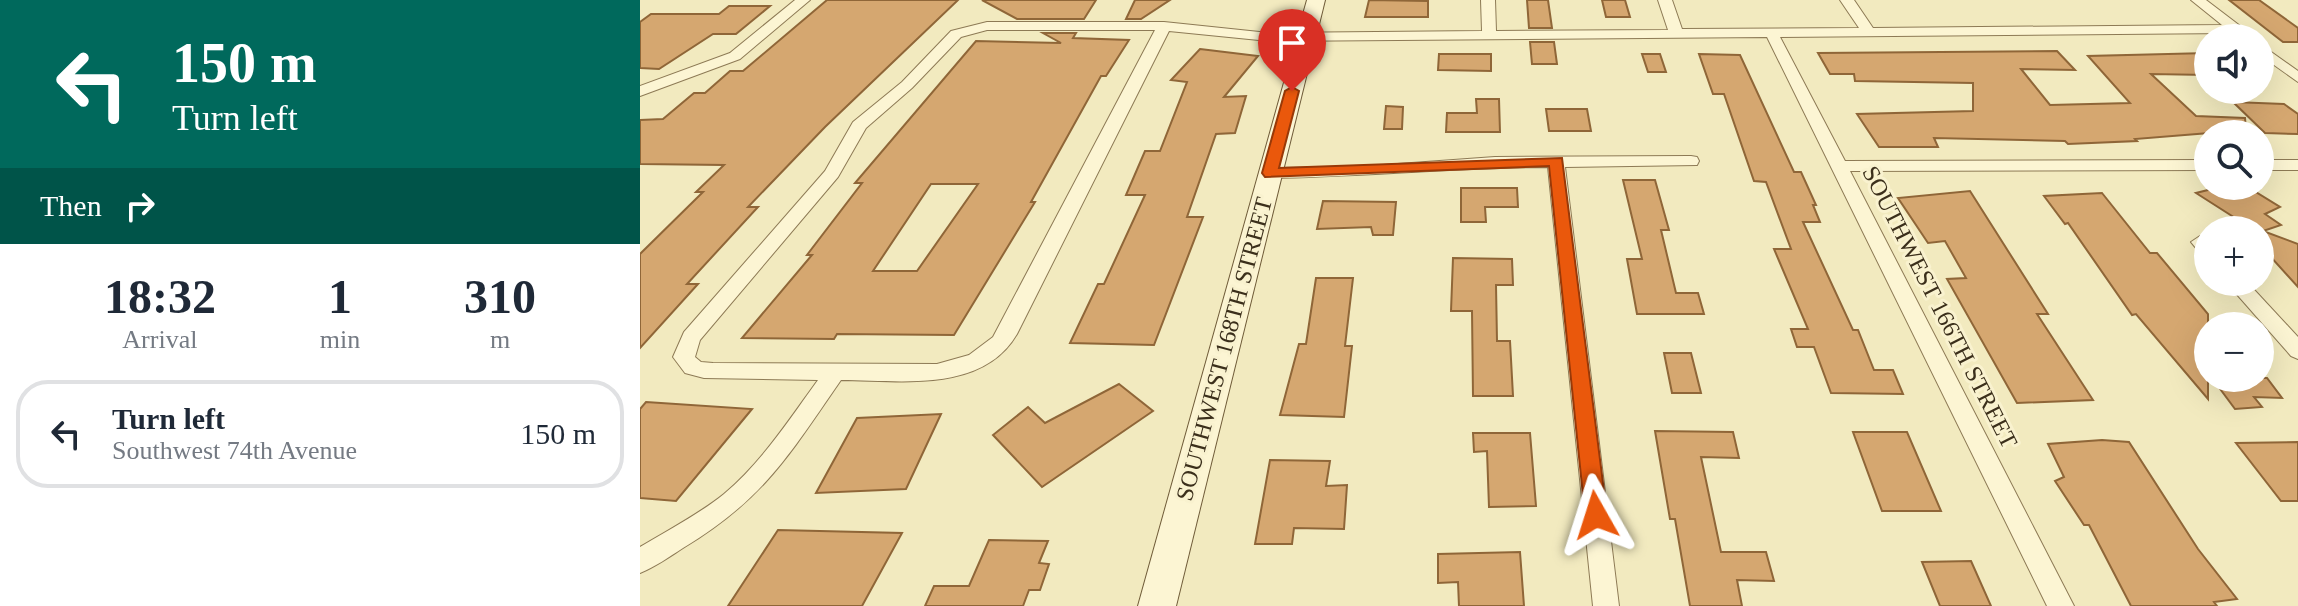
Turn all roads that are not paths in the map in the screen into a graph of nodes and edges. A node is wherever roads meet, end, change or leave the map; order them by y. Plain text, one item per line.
1 (803, 0) edge
2 (1316, 0) edge
3 (1488, 0) edge
4 (1665, 0) edge
5 (1847, 0) edge
6 (2198, 0) edge
7 (2228, 24) edge
8 (1164, 26) junction
9 (1676, 32) junction
10 (1771, 32) junction
11 (1869, 32) junction
12 (1489, 34) junction
13 (2194, 34) edge
14 (1307, 36) junction
15 (2274, 59) edge
16 (2298, 78) edge
17 (640, 91) edge
18 (1556, 161) junction
19 (1691, 161) dead end
20 (2194, 165) edge
21 (2274, 165) edge
22 (2298, 165) edge
23 (1840, 166) junction
24 (1270, 173) junction
25 (2249, 296) edge
26 (2298, 351) edge
27 (835, 372) junction
28 (640, 561) edge
29 (1157, 606) edge
30 (1606, 606) edge
31 (2061, 606) edge

1 - 17 street
2 - 14 street, SOUTHWEST 168TH STREET
3 - 12 street
4 - 9 street
5 - 11 street
6 - 7 street
8 - 14 street
8 - 27 street
8 - 27 street
9 - 10 street
9 - 12 street
10 - 11 street
10 - 23 street, SOUTHWEST 166TH STREET
11 - 13 street
12 - 14 street
14 - 24 street, SOUTHWEST 168TH STREET
15 - 16 street
18 - 19 street
18 - 24 street
18 - 30 street
20 - 23 street
21 - 22 street
23 - 31 street, SOUTHWEST 166TH STREET
24 - 29 street, SOUTHWEST 168TH STREET
25 - 26 street
27 - 28 street

